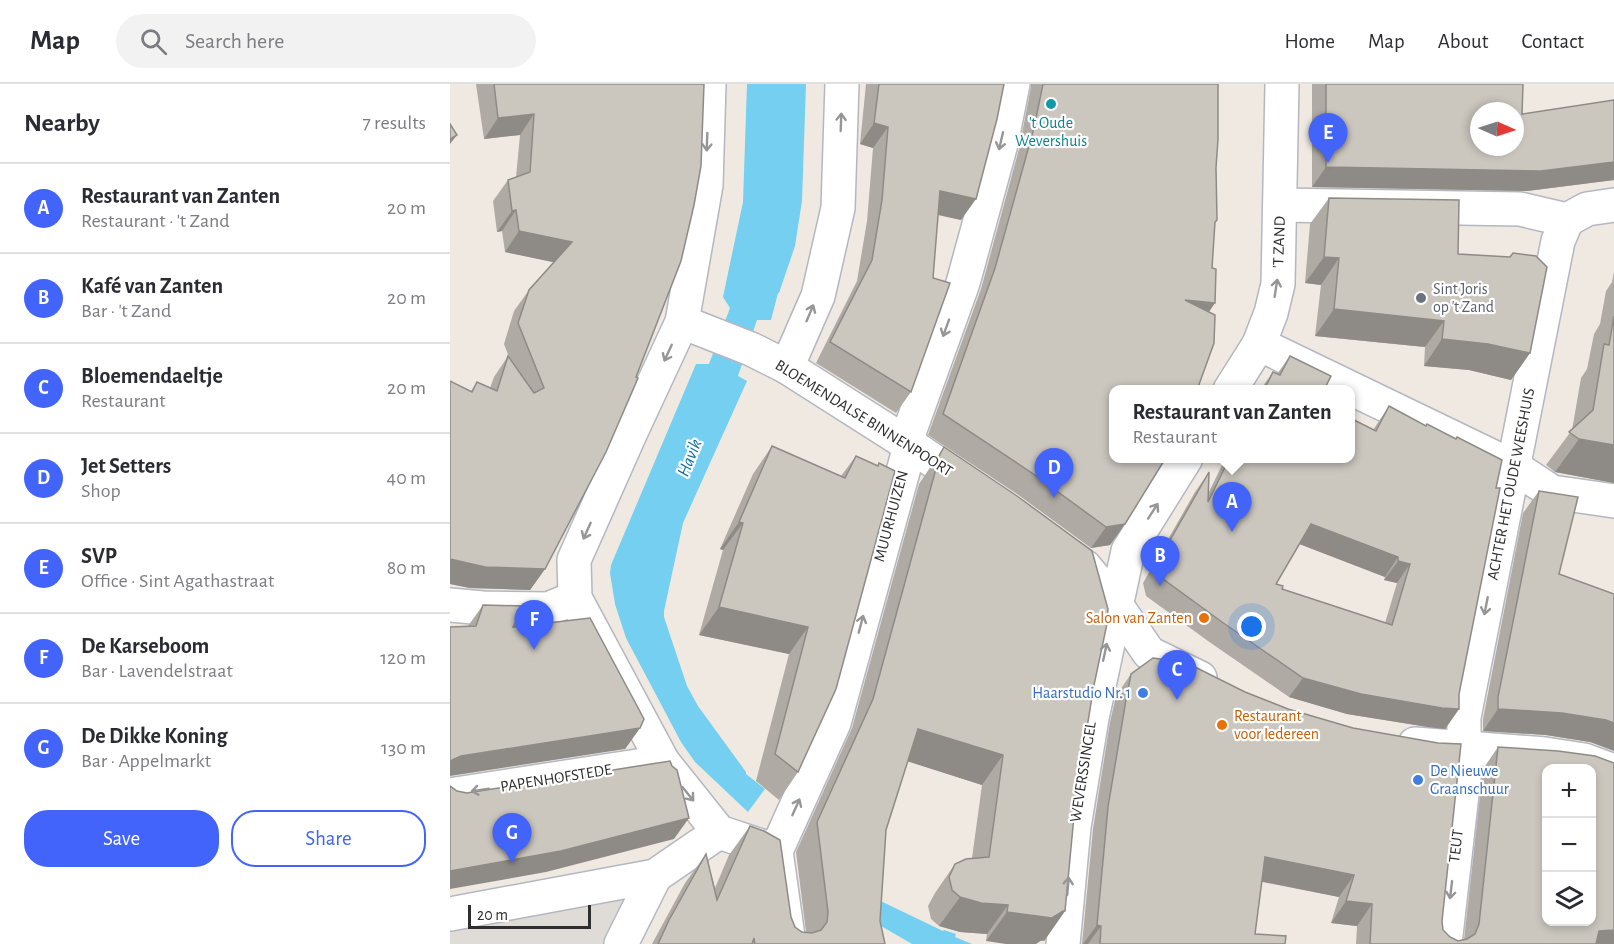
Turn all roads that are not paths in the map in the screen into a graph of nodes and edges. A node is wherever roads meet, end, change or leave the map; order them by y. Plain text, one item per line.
1 (709, 84) edge
2 (842, 84) edge
3 (1013, 84) edge
4 (1282, 84) edge
5 (1280, 205) junction
6 (1614, 205) edge
7 (1568, 220) junction
8 (682, 322) junction
9 (1260, 344) junction
10 (787, 367) junction
11 (1233, 385) edge
12 (1345, 385) edge
13 (1355, 390) edge
14 (909, 444) junction
15 (1183, 463) edge
16 (1514, 467) junction
17 (1614, 501) edge
18 (997, 504) edge
19 (1050, 542) edge
20 (575, 598) junction
21 (1115, 603) junction
22 (450, 605) edge
23 (1228, 692) edge
24 (1385, 739) edge
25 (1464, 749) junction
26 (663, 762) junction
27 (1614, 771) edge
28 (450, 795) edge
29 (719, 832) junction
30 (776, 851) junction
31 (655, 876) junction
32 (450, 914) edge
33 (621, 944) edge
34 (789, 944) edge
35 (1063, 944) edge
36 (1445, 944) edge

1 -> 8 street
10 -> 2 street
3 -> 14 street, MUURHUIZEN
4 - 5 street, 'T ZAND
5 - 7 street
9 -> 5 street, 'T ZAND
6 - 7 street
7 - 16 street, ACHTER HET OUDE WEESHUIS
8 - 10 street, BLOEMENDALSE BINNENPOORT
8 -> 20 street
9 - 11 street, 'T ZAND
9 - 12 street
10 - 14 street, BLOEMENDALSE BINNENPOORT
13 - 16 street
14 - 18 street, BLOEMENDALSE BINNENPOORT
30 -> 14 street, MUURHUIZEN
21 -> 15 street
16 - 17 street
16 -> 25 street, ACHTER HET OUDE WEESHUIS
19 - 21 street
20 - 22 street
20 - 26 street
21 - 23 street
35 -> 21 street, WEVERSSINGEL
24 - 25 street
25 - 27 street
25 -> 36 street, TEUT
26 -> 28 street, PAPENHOFSTEDE
26 -> 29 street
29 - 30 street
29 - 31 street
30 - 34 street
31 - 32 street
31 - 33 street

